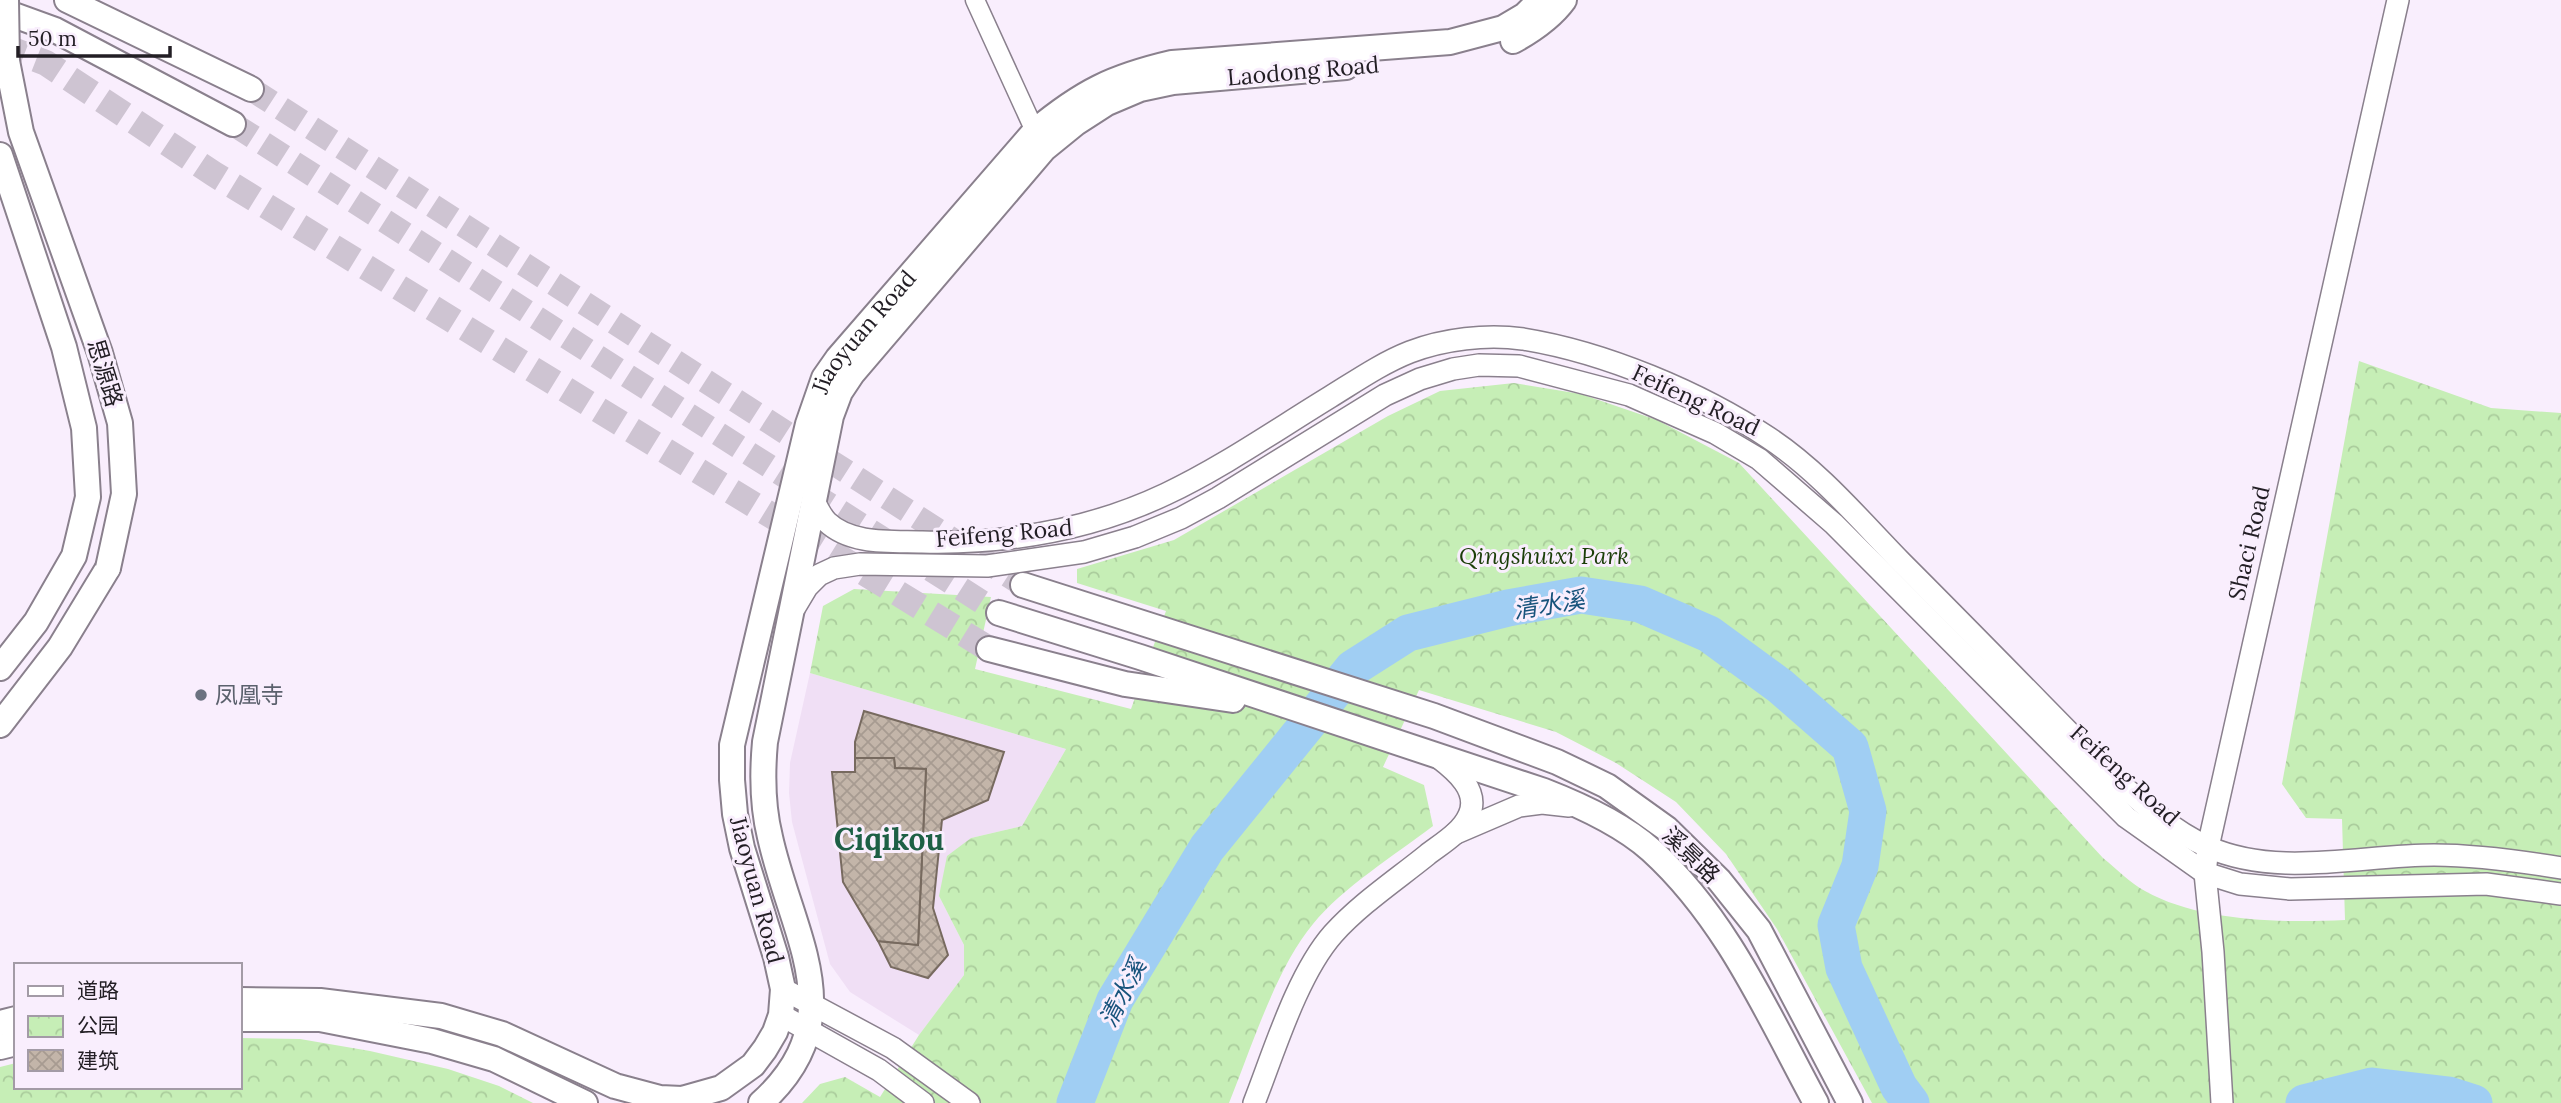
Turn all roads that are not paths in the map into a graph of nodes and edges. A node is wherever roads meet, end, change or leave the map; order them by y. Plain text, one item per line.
1 (6, 0) edge
2 (67, 0) edge
3 (975, 0) edge
4 (1540, 0) edge
5 (1564, 0) edge
6 (2398, 0) edge
7 (0, 10) edge
8 (251, 89) tunnel mouth
9 (233, 124) tunnel mouth
10 (1039, 140) junction
11 (0, 155) edge
12 (814, 503) junction
13 (1023, 585) tunnel mouth
14 (794, 608) junction
15 (999, 613) tunnel mouth
16 (989, 649) tunnel mouth
17 (0, 668) edge
18 (1296, 710) junction
19 (0, 724) edge
20 (1426, 752) junction
21 (1588, 808) junction
22 (1454, 833) junction
23 (2208, 847) junction
24 (2561, 868) edge
25 (2205, 873) junction
26 (2561, 894) edge
27 (783, 989) junction
28 (242, 1000) edge
29 (812, 1005) junction
30 (781, 1014) junction
31 (242, 1020) edge
32 (809, 1030) junction
33 (586, 1103) edge
34 (761, 1103) edge
35 (923, 1103) edge
36 (969, 1103) edge
37 (1254, 1103) edge
38 (1816, 1103) edge
39 (1850, 1103) edge
40 (2222, 1103) edge

1 - 19 main road, 思源路, bridge
2 - 8 main road
3 - 10 street
4 - 10 main road, Laodong Road
5 - 10 main road, Laodong Road
6 - 23 street, Shaci Road
7 - 9 main road
10 - 12 main road, Jiaoyuan Road
10 - 27 main road, Jiaoyuan Road
11 - 17 main road, 思源路
12 - 14 main road, Jiaoyuan Road
12 - 23 street, Feifeng Road
13 - 39 main road, 溪景路
14 - 25 street, Feifeng Road
14 - 29 main road, Jiaoyuan Road
15 - 18 main road
16 - 18 main road
18 - 20 main road, 溪景路
20 - 21 main road, 溪景路
20 - 22 street
21 - 22 street
21 - 38 main road, 溪景路
22 - 37 street
23 - 24 street, Feifeng Road
23 - 25 street, Shaci Road
25 - 26 street, Feifeng Road
25 - 40 street, Shaci Road
27 - 29 street
27 - 30 main road, Jiaoyuan Road
28 - 30 main road, Jiaoyuan Road
29 - 32 main road, Jiaoyuan Road
29 - 36 street
30 - 32 street
31 - 33 main road
32 - 34 main road, Jiaoyuan Road
32 - 35 street

